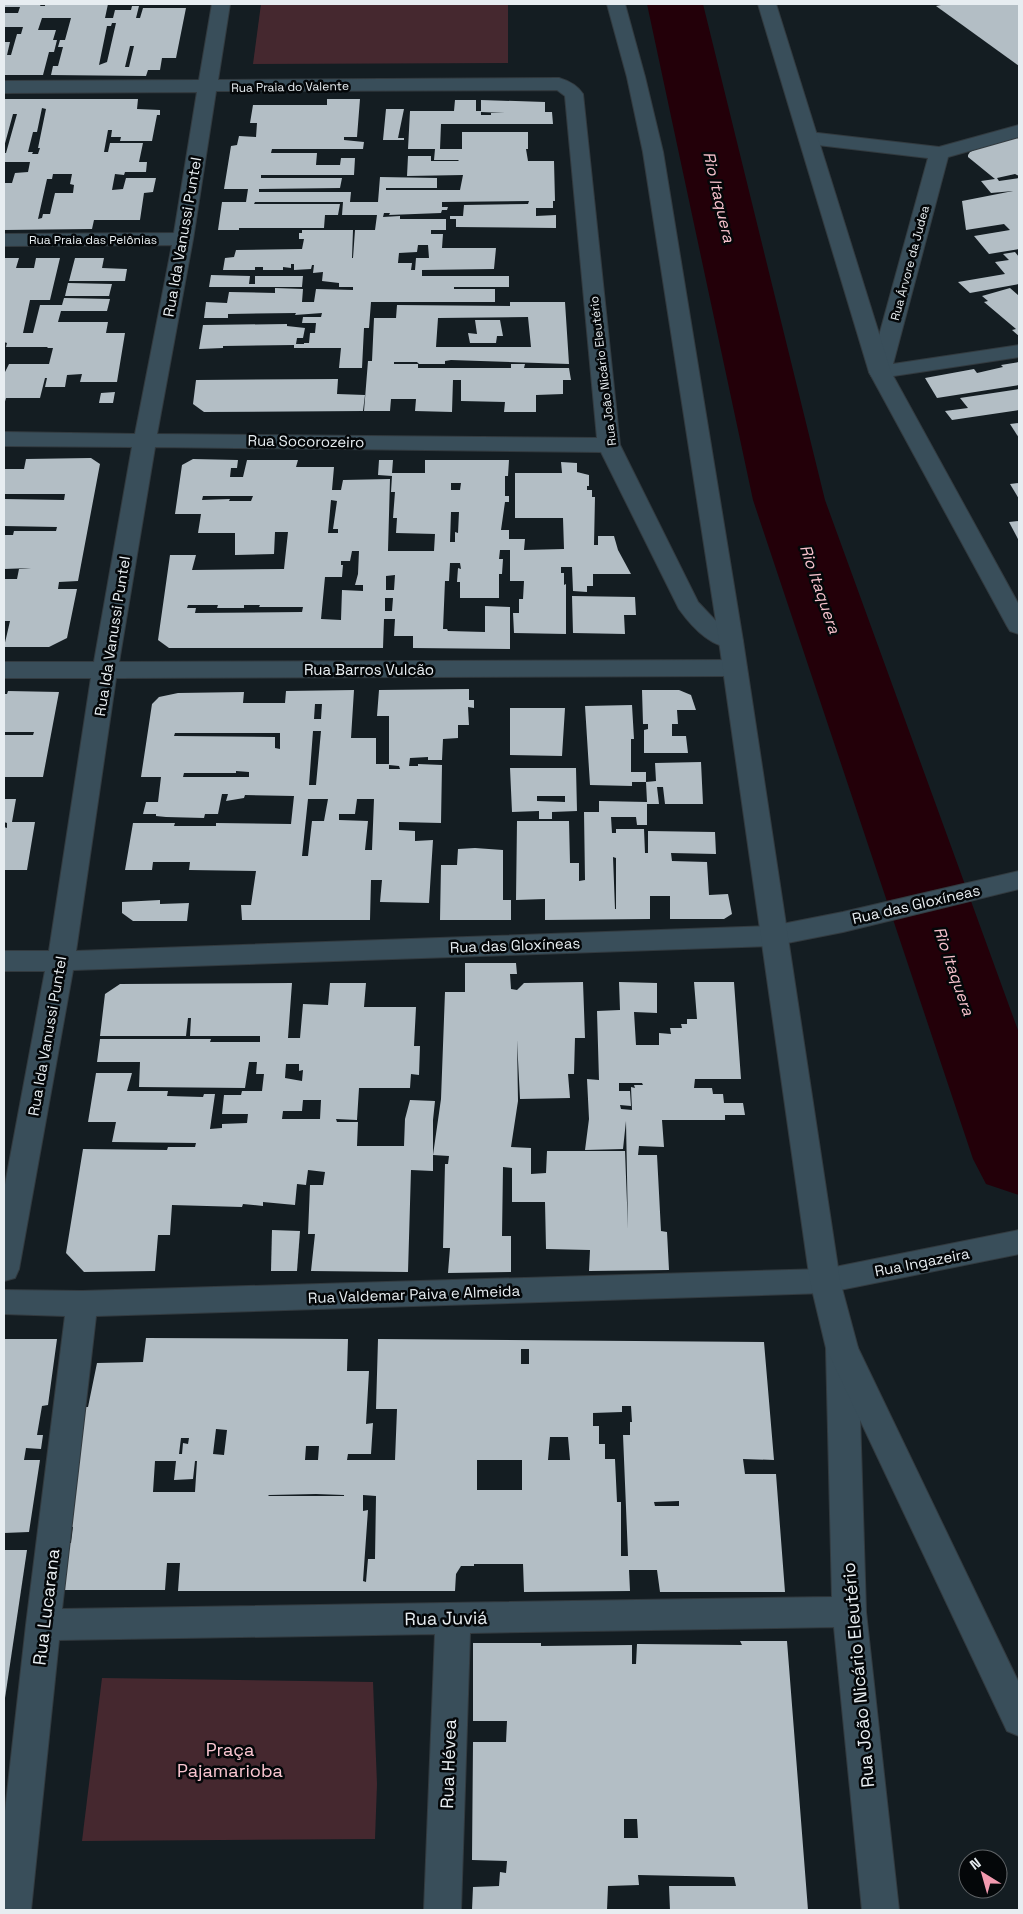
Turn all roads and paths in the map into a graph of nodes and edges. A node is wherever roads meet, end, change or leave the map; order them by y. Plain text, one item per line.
1 (221, 4) edge
2 (616, 4) edge
3 (767, 4) edge
4 (4, 88) edge
5 (208, 88) junction
6 (574, 94) joint
7 (1019, 131) edge
8 (808, 138) junction
9 (939, 153) junction
10 (183, 239) junction
11 (4, 240) edge
12 (1019, 351) edge
13 (880, 372) junction
14 (4, 439) edge
15 (145, 439) junction
16 (609, 445) junction
17 (1019, 626) edge
18 (730, 641) junction
19 (734, 668) junction
20 (4, 670) edge
21 (105, 670) junction
22 (1019, 880) edge
23 (772, 936) junction
24 (4, 961) edge
25 (61, 961) junction
26 (1019, 1242) edge
27 (4, 1268) edge
28 (825, 1281) junction
29 (4, 1302) edge
30 (82, 1304) junction
31 (842, 1348) junction
32 (849, 1612) junction
33 (453, 1618) junction
34 (43, 1625) junction
35 (1019, 1720) edge
36 (12, 1910) edge
37 (443, 1910) edge
38 (881, 1910) edge

1 - 5 street, Rua Ida Vanussi Puntel
2 - 18 street
3 - 8 street
4 - 5 street, Rua Praia do Valente
5 - 6 street, Rua Praia do Valente
5 - 10 street, Rua Ida Vanussi Puntel
6 - 16 street, Rua João Nicário Eleutério
7 - 9 street
8 - 9 street
8 - 13 street
9 - 13 street, Rua Árvore da Judea
10 - 11 street, Rua Praia das Pelônias
10 - 15 street, Rua Ida Vanussi Puntel
12 - 13 street
13 - 17 street
14 - 15 street, Rua Socorozeiro
15 - 16 street, Rua Socorozeiro
15 - 21 street, Rua Ida Vanussi Puntel
16 - 18 street, Rua João Nicário Eleutério
18 - 19 street
19 - 21 street, Rua Barros Vulcão
19 - 23 street
20 - 21 street, Rua Barros Vulcão
21 - 25 street, Rua Ida Vanussi Puntel
22 - 23 street, Rua das Gloxíneas
23 - 25 street, Rua das Gloxíneas
23 - 28 street
24 - 25 street, Rua das Gloxíneas
25 - 27 street, Rua Ida Vanussi Puntel
26 - 28 street, Rua Ingazeira
28 - 30 street, Rua Valdemar Paiva e Almeida
28 - 31 street
29 - 30 street, Rua Valdemar Paiva e Almeida
30 - 34 street, Rua Lucarana
31 - 32 street, Rua João Nicário Eleutério
31 - 35 street
32 - 33 street, Rua Juviá
32 - 38 street, Rua João Nicário Eleutério
33 - 34 street, Rua Juviá
33 - 37 street, Rua Hévea
34 - 36 street, Rua Lucarana

